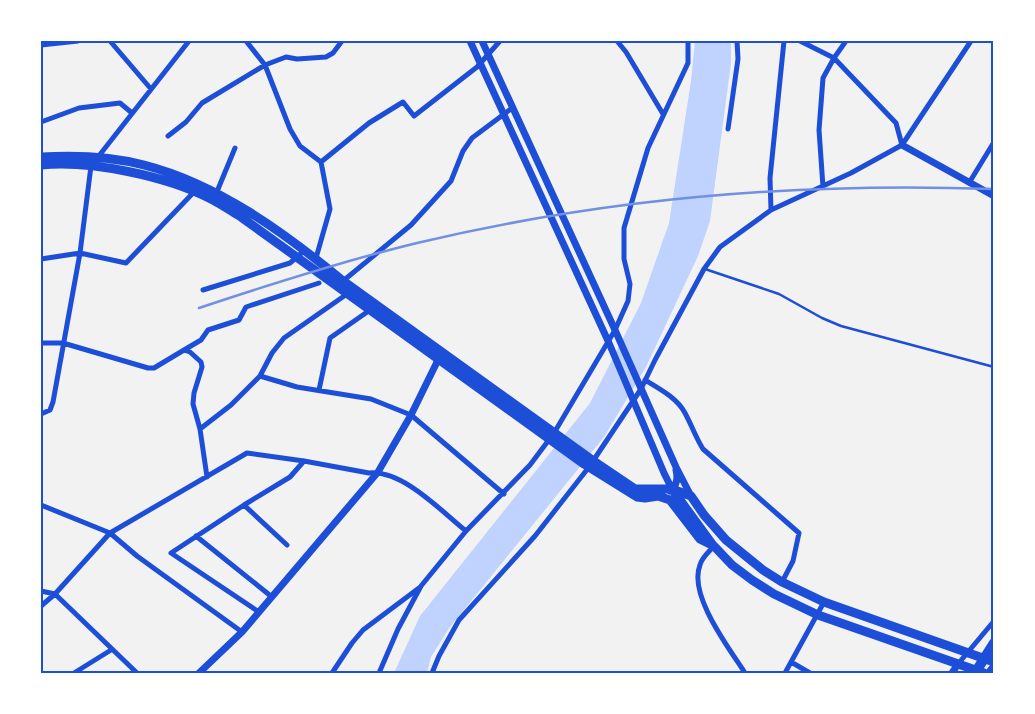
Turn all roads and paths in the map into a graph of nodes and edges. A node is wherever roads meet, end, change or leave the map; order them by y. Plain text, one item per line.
1 (78, 41) edge
2 (110, 41) edge
3 (189, 41) edge
4 (246, 41) edge
5 (342, 41) edge
6 (470, 41) edge
7 (482, 41) edge
8 (500, 41) edge
9 (617, 41) edge
10 (688, 41) edge
11 (737, 41) edge
12 (784, 41) edge
13 (800, 41) edge
14 (846, 41) edge
15 (971, 41) edge
16 (41, 45) edge
17 (488, 54) junction
18 (834, 58) junction
19 (480, 64) junction
20 (265, 65) junction
21 (152, 89) junction
22 (512, 108) junction
23 (132, 113) junction
24 (504, 114) junction
25 (663, 114) junction
26 (41, 122) edge
27 (728, 129) dead end
28 (168, 136) dead end
29 (994, 142) edge
30 (902, 145) junction
31 (235, 148) dead end
32 (41, 157) edge
33 (98, 157) junction
34 (321, 162) junction
35 (41, 165) edge
36 (92, 166) junction
37 (969, 184) junction
38 (823, 187) junction
39 (194, 192) junction
40 (216, 194) junction
41 (994, 196) edge
42 (771, 210) junction
43 (305, 250) junction
44 (80, 253) junction
45 (296, 257) junction
46 (316, 258) junction
47 (41, 259) edge
48 (704, 269) junction
49 (343, 280) junction
50 (319, 282) dead end
51 (203, 290) dead end
52 (347, 294) junction
53 (370, 310) junction
54 (615, 330) junction
55 (41, 343) edge
56 (63, 343) junction
57 (608, 343) junction
58 (184, 350) junction
59 (438, 360) junction
60 (994, 367) edge
61 (260, 376) junction
62 (642, 384) junction
63 (319, 390) junction
64 (632, 398) junction
65 (41, 414) edge
66 (411, 416) junction
67 (200, 429) junction
68 (555, 438) junction
69 (304, 461) junction
70 (589, 462) junction
71 (676, 467) junction
72 (378, 472) junction
73 (664, 473) junction
74 (207, 477) junction
75 (672, 489) junction
76 (656, 492) junction
77 (504, 494) junction
78 (691, 496) junction
79 (41, 505) edge
80 (244, 505) junction
81 (466, 532) junction
82 (110, 533) junction
83 (196, 536) junction
84 (287, 545) dead end
85 (714, 546) junction
86 (782, 582) junction
87 (421, 586) junction
88 (41, 591) edge
89 (55, 594) junction
90 (272, 597) junction
91 (824, 602) junction
92 (41, 606) edge
93 (259, 612) junction
94 (818, 615) junction
95 (994, 621) edge
96 (242, 632) junction
97 (994, 643) edge
98 (111, 650) junction
99 (968, 653) junction
100 (791, 662) junction
101 (994, 662) edge
102 (958, 664) junction
103 (994, 668) edge
104 (74, 673) edge
105 (137, 673) edge
106 (199, 673) edge
107 (332, 673) edge
108 (379, 673) edge
109 (432, 673) edge
110 (745, 673) edge
111 (785, 673) edge
112 (810, 673) edge
113 (952, 673) edge
114 (975, 673) edge
115 (984, 673) edge
116 (990, 673) edge

1 - 16 street
2 - 21 street
3 - 21 street
4 - 20 street
5 - 20 street
6 - 19 street
7 - 17 street
8 - 17 street
9 - 25 street
10 - 25 street
11 - 27 street
12 - 42 street
13 - 18 street
14 - 18 street
15 - 30 street
17 - 19 street
17 - 22 street
18 - 30 street
18 - 38 street
19 - 24 street
19 - 34 street
20 - 28 street
20 - 34 street
21 - 23 street
22 - 24 street
22 - 54 street
23 - 26 street
23 - 33 street
24 - 49 street
24 - 57 street
25 - 54 street
29 - 37 street
30 - 37 street
30 - 38 street
31 - 40 street
32 - 33 highway
33 - 36 street
33 - 40 highway
34 - 46 street
35 - 36 highway
36 - 39 highway
36 - 44 street
37 - 41 street
38 - 42 street
39 - 44 street
39 - 45 highway
40 - 43 highway
42 - 48 street
43 - 45 street
43 - 46 highway
44 - 47 street
44 - 56 street
45 - 51 street
45 - 52 highway
46 - 49 highway
48 - 60 lane
48 - 62 street
49 - 52 street
49 - 68 highway
50 - 58 street
52 - 53 highway
52 - 61 street
53 - 59 highway
53 - 63 street
54 - 57 street
54 - 62 street
55 - 56 street
56 - 58 street
56 - 65 street
57 - 64 street
57 - 68 street
58 - 67 street
59 - 66 street
59 - 68 highway
61 - 63 street
61 - 67 street
62 - 64 street
62 - 71 street
62 - 86 street
63 - 66 street
64 - 70 street
64 - 73 street
66 - 72 street
66 - 77 street
67 - 74 street
68 - 70 highway
68 - 77 street
69 - 72 street
69 - 74 street
69 - 80 street
70 - 76 highway
70 - 109 street
71 - 75 street
71 - 78 street
72 - 81 street
72 - 90 street
73 - 75 street
73 - 76 street
74 - 82 street
75 - 76 highway
75 - 78 highway
75 - 85 highway
76 - 85 highway
77 - 81 street
78 - 86 highway
79 - 82 street
80 - 83 street
80 - 84 street
81 - 87 street
82 - 89 street
82 - 96 street
83 - 90 street
83 - 93 street
85 - 94 highway
85 - 110 street
86 - 91 highway
87 - 107 street
87 - 108 street
88 - 89 street
89 - 92 street
89 - 98 street
90 - 93 street
91 - 94 street
91 - 99 highway
93 - 96 street
94 - 100 street
94 - 102 highway
95 - 99 street
96 - 106 street
97 - 114 highway
98 - 104 street
98 - 105 street
99 - 101 highway
99 - 102 street
100 - 111 street
100 - 112 street
102 - 113 street
102 - 115 highway
103 - 116 highway

